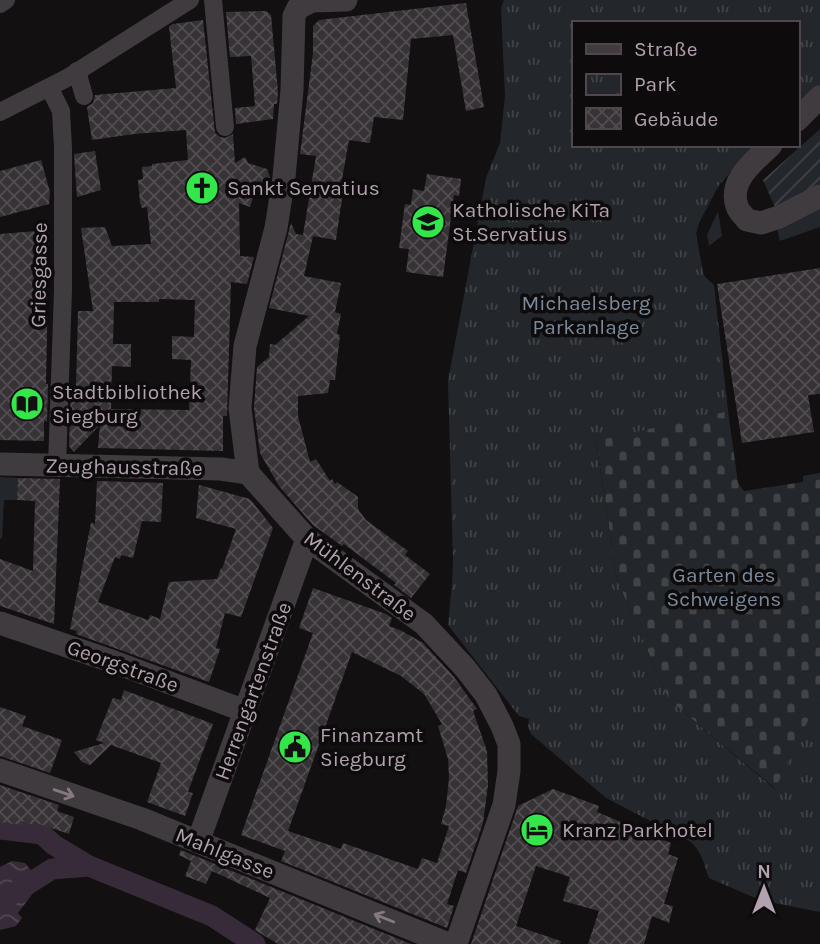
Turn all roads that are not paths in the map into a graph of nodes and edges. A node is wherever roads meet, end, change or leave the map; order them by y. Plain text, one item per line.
1 (6, 0) edge
2 (190, 0) edge
3 (213, 0) edge
4 (346, 0) edge
5 (0, 4) edge
6 (77, 71) junction
7 (49, 87) junction
8 (84, 96) dead end
9 (820, 97) edge
10 (0, 113) edge
11 (799, 118) edge
12 (225, 127) dead end
13 (769, 147) edge
14 (820, 196) edge
15 (0, 464) edge
16 (57, 466) junction
17 (248, 473) junction
18 (307, 540) junction
19 (0, 623) edge
20 (245, 711) junction
21 (0, 770) edge
22 (198, 842) junction
23 (447, 944) edge
24 (456, 944) edge

1 - 5 street
2 - 6 street
3 - 12 street
4 - 17 street
6 - 7 street
6 - 8 street
7 - 10 street
7 - 16 street, Griesgasse
9 - 11 street
13 - 14 street
15 - 16 street, Zeughausstraße
16 - 17 street, Zeughausstraße
17 - 18 street, Mühlenstraße
18 - 20 street, Herrengartenstraße
18 - 24 street, Mühlenstraße
19 - 20 street, Georgstraße
20 - 22 street, Herrengartenstraße
21 -> 22 street, Mahlgasse
23 -> 22 street, Mahlgasse

